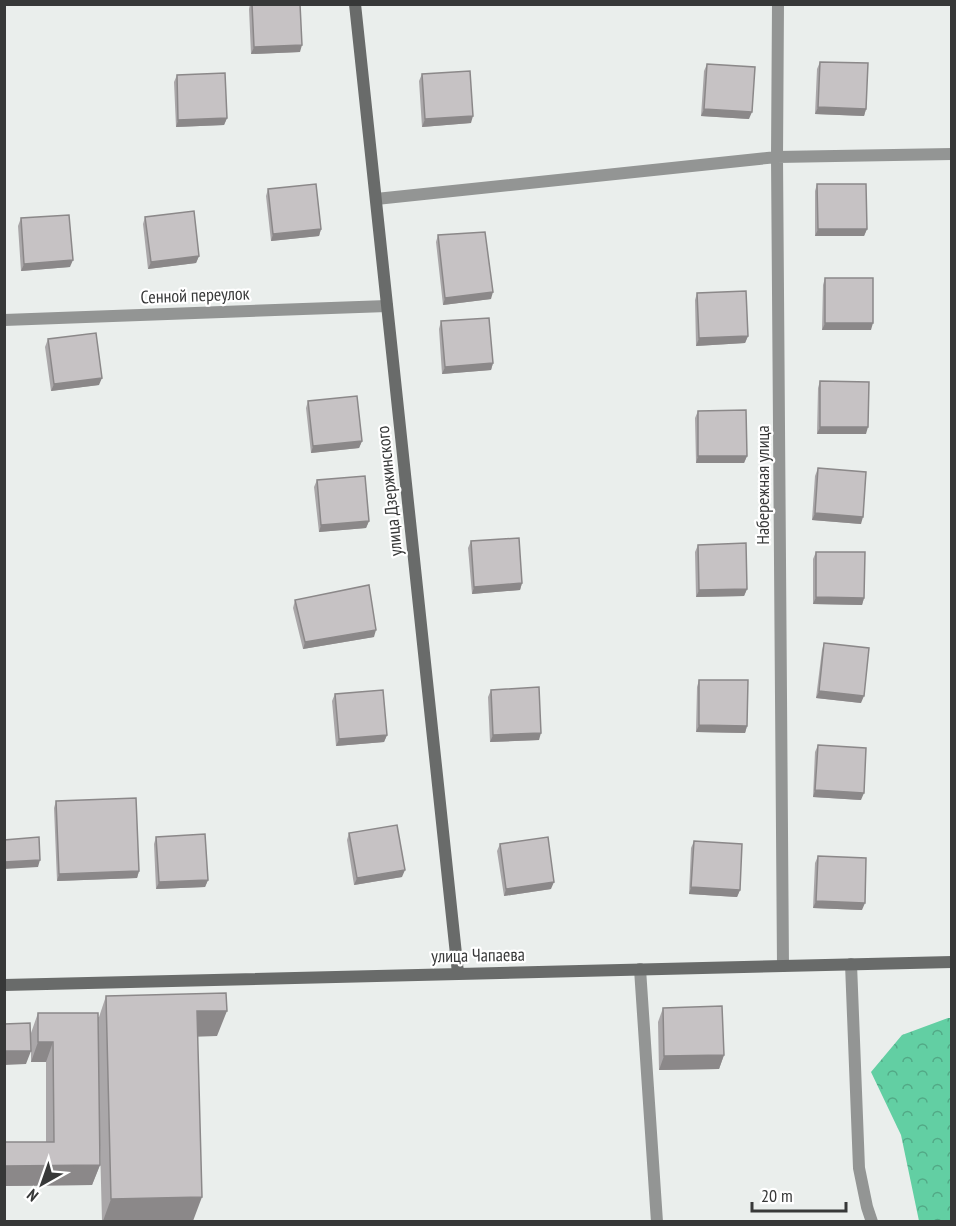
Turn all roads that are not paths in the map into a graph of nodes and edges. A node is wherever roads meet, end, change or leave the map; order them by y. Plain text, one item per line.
1 (355, 4) edge
2 (778, 4) edge
3 (951, 154) edge
4 (777, 157) junction
5 (376, 199) junction
6 (387, 306) junction
7 (4, 320) edge
8 (951, 962) edge
9 (851, 964) junction
10 (783, 966) junction
11 (640, 969) junction
12 (458, 973) junction
13 (4, 985) edge
14 (657, 1221) edge
15 (872, 1221) edge

1 - 5 street, улица Дзержинского
2 - 4 street, Набережная улица
3 - 4 street
4 - 5 street
4 - 10 street, Набережная улица
5 - 6 street, улица Дзержинского
6 - 7 street, Сенной переулок
6 - 12 street, улица Дзержинского
8 - 9 street, улица Чапаева
9 - 10 street, улица Чапаева
9 - 15 street
10 - 11 street, улица Чапаева
11 - 12 street, улица Чапаева
11 - 14 street
12 - 13 street, улица Чапаева

